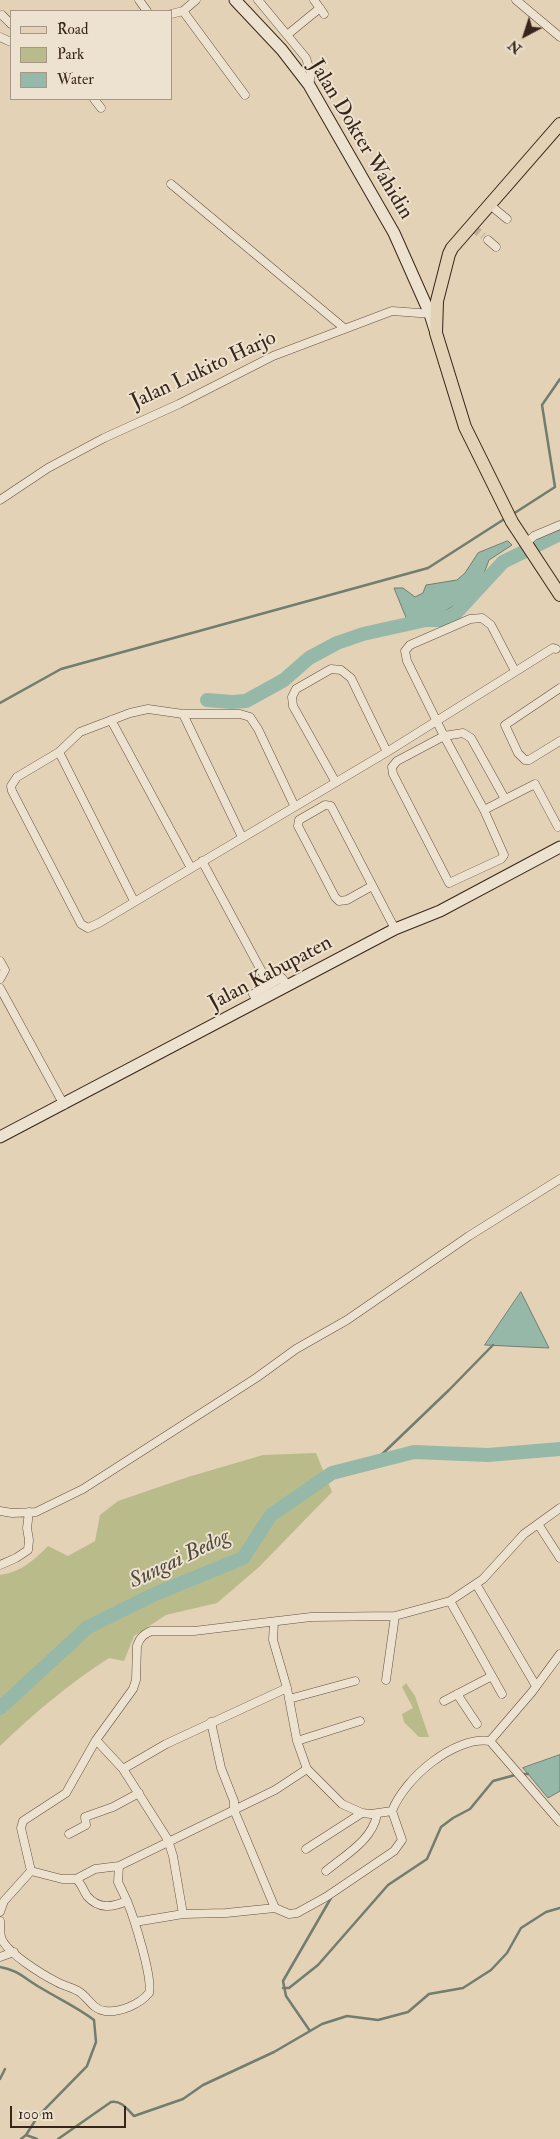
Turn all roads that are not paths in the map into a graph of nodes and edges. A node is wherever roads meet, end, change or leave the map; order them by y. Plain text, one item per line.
1 (196, 0) edge
2 (236, 0) edge
3 (258, 0) edge
4 (314, 0) edge
5 (516, 0) edge
6 (183, 11) junction
7 (172, 14) edge
8 (2, 15) dead end
9 (10, 23) edge
10 (287, 35) junction
11 (560, 37) edge
12 (309, 85) junction
13 (245, 95) dead end
14 (95, 100) edge
15 (101, 108) dead end
16 (560, 124) edge
17 (171, 184) dead end
18 (490, 205) junction
19 (507, 218) dead end
20 (485, 238) tunnel mouth
21 (496, 247) dead end
22 (433, 314) junction
23 (344, 328) junction
24 (0, 500) edge
25 (560, 525) edge
26 (525, 544) junction
27 (560, 595) edge
28 (556, 649) dead end
29 (514, 671) junction
30 (560, 688) edge
31 (183, 714) junction
32 (438, 719) junction
33 (111, 720) junction
34 (444, 736) junction
35 (560, 741) edge
36 (59, 752) junction
37 (387, 752) junction
38 (335, 781) junction
39 (505, 799) junction
40 (294, 805) junction
41 (484, 810) junction
42 (558, 827) dead end
43 (242, 837) junction
44 (560, 847) edge
45 (202, 861) junction
46 (191, 868) junction
47 (372, 886) junction
48 (134, 901) junction
49 (395, 929) junction
50 (0, 961) edge
51 (0, 979) edge
52 (269, 985) junction
53 (288, 986) junction
54 (0, 988) edge
55 (258, 1002) junction
56 (64, 1105) junction
57 (0, 1137) edge
58 (560, 1179) edge
59 (560, 1508) edge
60 (0, 1510) edge
61 (29, 1512) junction
62 (538, 1524) junction
63 (560, 1558) edge
64 (0, 1565) edge
65 (476, 1584) junction
66 (450, 1601) junction
67 (395, 1616) junction
68 (274, 1622) junction
69 (560, 1654) edge
70 (492, 1676) junction
71 (386, 1680) dead end
72 (355, 1681) dead end
73 (536, 1686) junction
74 (287, 1688) junction
75 (457, 1694) junction
76 (502, 1694) dead end
77 (289, 1699) junction
78 (444, 1700) dead end
79 (360, 1721) dead end
80 (212, 1722) junction
81 (477, 1724) dead end
82 (96, 1740) junction
83 (297, 1741) junction
84 (490, 1741) junction
85 (123, 1769) junction
86 (307, 1769) junction
87 (138, 1793) junction
88 (234, 1810) junction
89 (392, 1811) junction
90 (362, 1813) junction
91 (377, 1814) junction
92 (560, 1822) edge
93 (69, 1834) dead end
94 (168, 1840) junction
95 (306, 1849) dead end
96 (119, 1866) junction
97 (31, 1871) junction
98 (326, 1871) dead end
99 (76, 1879) junction
100 (128, 1901) junction
101 (275, 1908) junction
102 (0, 1912) edge
103 (182, 1914) junction
104 (0, 1921) edge
105 (135, 1922) junction
106 (1, 1939) edge
107 (14, 1952) junction
108 (0, 1957) edge

1 - 6 street
2 - 12 main road, Jalan Dokter Wahidin
3 - 10 street
4 - 10 street
5 - 11 street
6 - 7 street
6 - 13 street
8 - 9 street
10 - 12 street
12 - 22 main road, Jalan Dokter Wahidin
14 - 15 street
16 - 18 main road
17 - 23 street
18 - 19 street
18 - 22 main road
20 - 21 street
22 - 23 street, Jalan Lukito Harjo
22 - 26 main road
23 - 24 street, Jalan Lukito Harjo
25 - 26 street
26 - 27 main road
28 - 29 street
29 - 32 street
29 - 32 street
30 - 35 street
31 - 33 street
31 - 40 street
31 - 43 street
32 - 34 street
32 - 37 street
33 - 36 street
33 - 46 street
34 - 39 street
34 - 41 street
34 - 41 street
36 - 48 street
36 - 48 street
37 - 38 street
37 - 38 street
38 - 40 street
39 - 41 street
39 - 42 street
40 - 43 street
43 - 45 street
44 - 49 main road, Jalan Kabupaten
45 - 46 street
45 - 52 street
46 - 48 street
47 - 47 street
47 - 49 street
49 - 53 main road, Jalan Kabupaten
50 - 51 street
52 - 53 street
52 - 55 street
53 - 55 main road, Jalan Kabupaten
54 - 56 street
55 - 56 main road, Jalan Kabupaten
56 - 57 main road, Jalan Kabupaten
58 - 61 street
59 - 62 street
60 - 61 street
61 - 64 street
62 - 63 street
62 - 65 street
65 - 66 street
65 - 73 street
66 - 67 street
66 - 70 street
67 - 68 street
67 - 71 street
68 - 74 street
68 - 82 street
69 - 73 street
70 - 75 street
70 - 76 street
72 - 77 street
73 - 84 street
74 - 77 street
74 - 80 street
75 - 78 street
75 - 81 street
77 - 83 street
79 - 83 street
80 - 85 street
80 - 88 street
82 - 85 street
82 - 97 street
83 - 86 street
84 - 89 street
84 - 92 street
85 - 87 street
86 - 88 street
86 - 90 street
87 - 93 street
87 - 94 street
88 - 94 street
88 - 101 street
89 - 91 street
89 - 101 street
90 - 91 street
90 - 95 street
91 - 98 street
94 - 96 street
94 - 103 street
96 - 99 street
96 - 100 street
97 - 99 street
97 - 102 street
99 - 100 street
100 - 105 street
101 - 103 street
103 - 105 street
104 - 106 street
105 - 107 street
106 - 107 street
107 - 108 street

